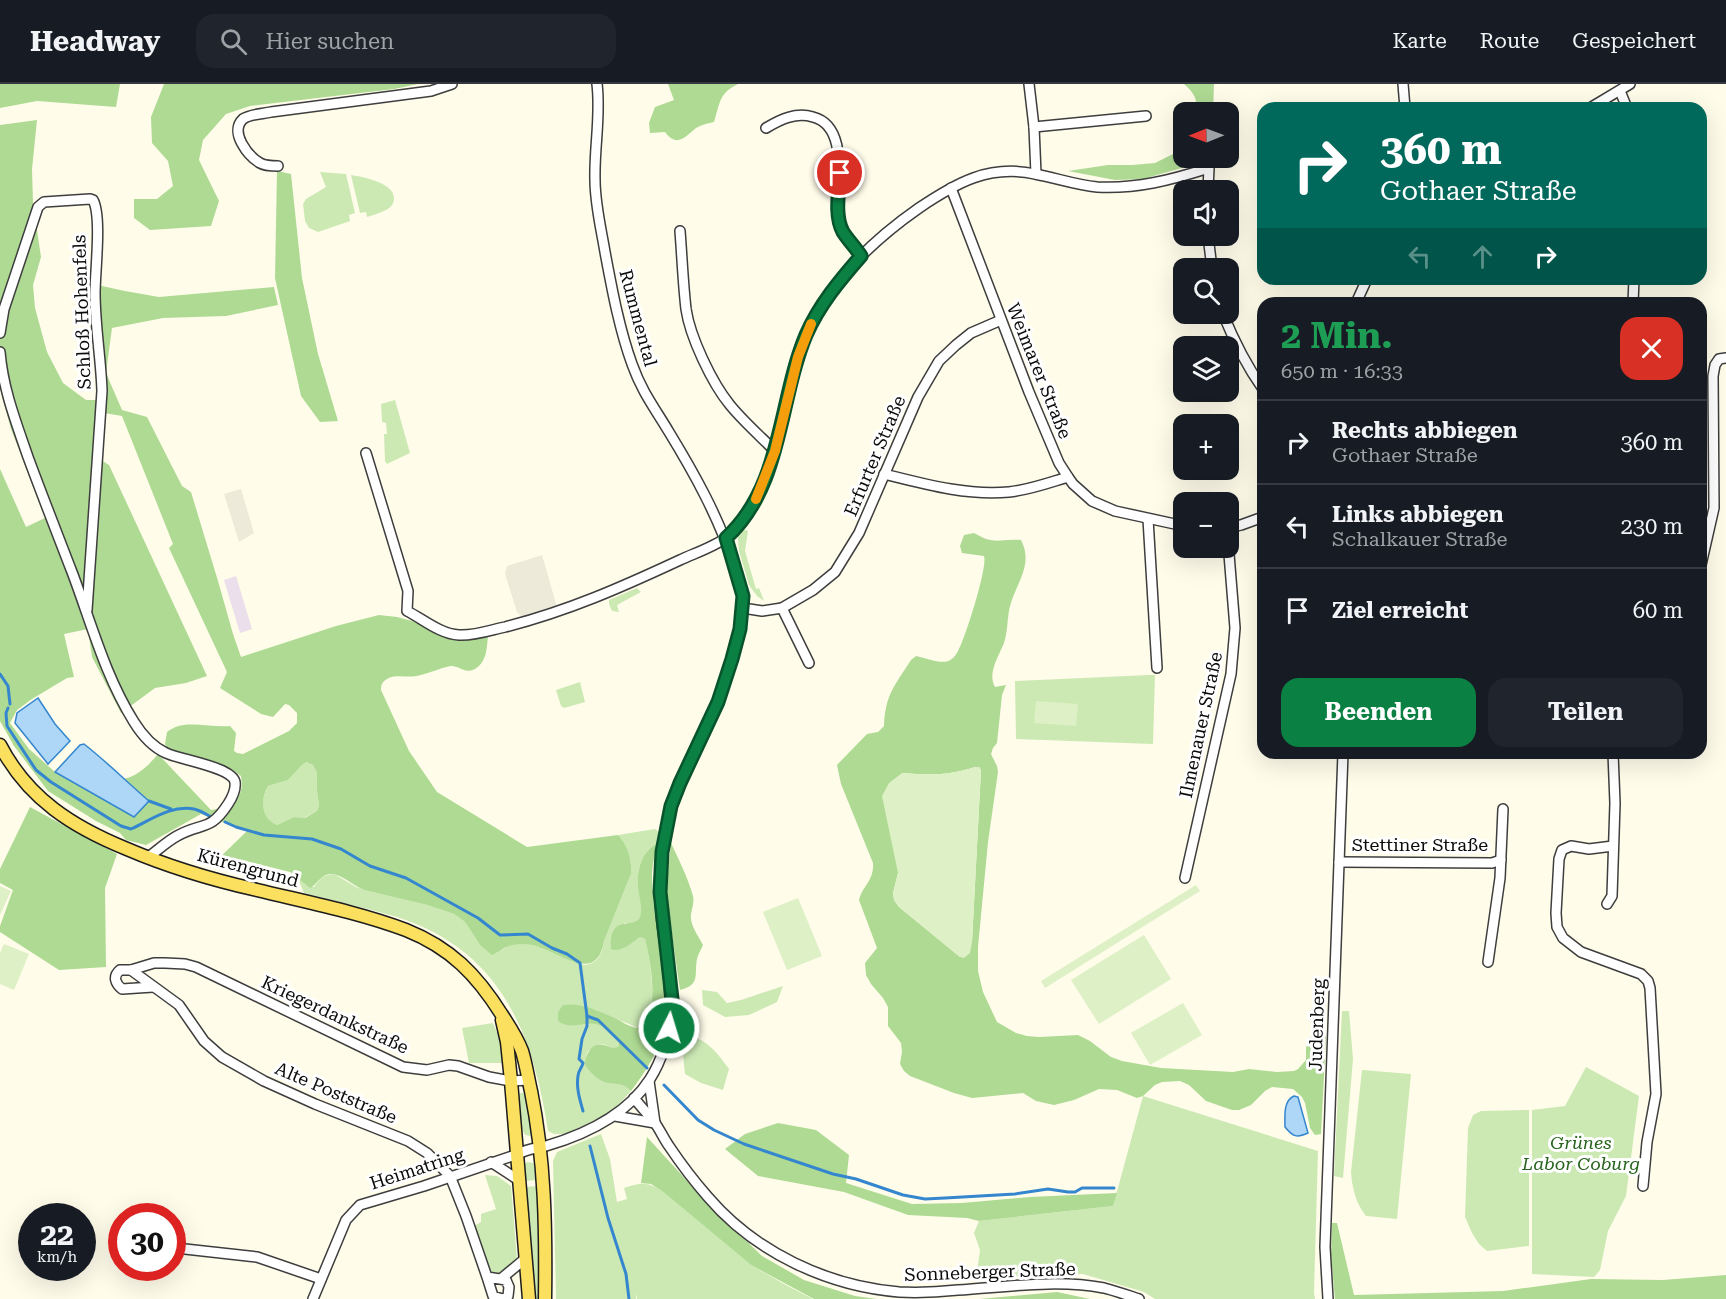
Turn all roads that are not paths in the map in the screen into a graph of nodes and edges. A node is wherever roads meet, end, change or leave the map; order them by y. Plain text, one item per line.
1 (452, 84) edge
2 (597, 84) edge
3 (1029, 84) edge
4 (1403, 84) edge
5 (1630, 84) edge
6 (1620, 92) junction
7 (1405, 102) edge
8 (1601, 102) edge
9 (1624, 102) edge
10 (1146, 116) dead end
11 (1034, 127) junction
12 (766, 128) dead end
13 (278, 166) dead end
14 (1036, 174) junction
15 (1208, 180) edge
16 (951, 188) junction
17 (680, 231) dead end
18 (861, 256) junction
19 (1001, 320) junction
20 (1227, 324) edge
21 (0, 333) edge
22 (0, 352) edge
23 (1726, 358) edge
24 (1257, 380) edge
25 (775, 451) junction
26 (366, 453) dead end
27 (884, 474) junction
28 (1068, 477) junction
29 (1148, 519) junction
30 (1257, 519) edge
31 (1173, 524) edge
32 (1239, 525) edge
33 (726, 538) junction
34 (1707, 539) edge
35 (1229, 558) edge
36 (743, 608) junction
37 (782, 608) junction
38 (87, 612) junction
39 (809, 663) dead end
40 (1157, 668) dead end
41 (1, 753) edge
42 (1343, 759) edge
43 (1613, 759) edge
44 (1503, 809) dead end
45 (1613, 846) junction
46 (147, 858) junction
47 (1501, 860) junction
48 (1339, 862) junction
49 (1185, 878) dead end
50 (1607, 904) dead end
51 (1488, 962) dead end
52 (131, 970) junction
53 (153, 987) junction
54 (498, 1008) junction
55 (529, 1080) junction
56 (511, 1081) junction
57 (649, 1081) junction
58 (632, 1101) junction
59 (615, 1116) junction
60 (655, 1123) junction
61 (540, 1147) junction
62 (518, 1154) junction
63 (491, 1162) junction
64 (450, 1176) junction
65 (520, 1182) junction
66 (1643, 1186) dead end
67 (186, 1249) edge
68 (526, 1258) junction
69 (487, 1277) junction
70 (502, 1278) junction
71 (321, 1279) junction
72 (494, 1297) edge
73 (313, 1299) edge
74 (529, 1299) edge
75 (545, 1299) edge
76 (1139, 1299) edge
77 (1328, 1299) edge

1 - 13 street
2 - 33 street, Rummental
3 - 11 street
4 - 7 street
5 - 6 street
6 - 8 street
6 - 9 street
10 - 11 street
11 - 14 street
12 - 18 street
14 - 15 street
14 - 16 street
16 - 18 street
16 - 19 street, Weimarer Straße
17 - 25 street
18 - 25 street
19 - 27 street, Erfurter Straße
19 - 28 street, Weimarer Straße
20 - 24 street
21 - 38 street, Schloß Hohenfels
22 - 38 street, Schloß Hohenfels
23 - 34 street
25 - 33 street
26 - 33 street
27 - 28 street
27 - 37 street, Erfurter Straße
28 - 29 street, Weimarer Straße
29 - 31 street, Weimarer Straße
29 - 40 street
30 - 32 street
33 - 36 street, Rummental
35 - 49 street, Ilmenauer Straße
36 - 37 street, Erfurter Straße
36 - 57 street, Heimatring
37 - 39 street
38 - 46 street, Schloß Hohenfels
41 - 46 main road, Kürengrund
42 - 48 street, Judenberg
43 - 45 street
44 - 47 street, Stettiner Straße
45 - 50 street
45 - 66 street
46 - 54 main road, Kürengrund
47 - 48 street, Stettiner Straße
47 - 51 street, Stettiner Straße
48 - 77 street, Judenberg
52 - 53 street, Alte Poststraße
52 - 53 street
52 - 56 street, Kriegerdankstraße
53 - 64 street, Alte Poststraße
54 - 55 main road, Kürengrund
54 - 56 main road, Kürengrund
55 - 56 street, Kriegerdankstraße
55 - 61 main road, Kürengrund
56 - 62 main road, Kürengrund
57 - 58 street, Heimatring
57 - 60 street, Sonneberger Straße
58 - 59 street, Heimatring
58 - 60 street, Sonneberger Straße
59 - 60 street
59 - 61 street, Heimatring
60 - 76 street, Sonneberger Straße
61 - 62 street, Heimatring
61 - 75 main road, Kürengrund
62 - 63 street, Heimatring
62 - 65 main road, Kürengrund
63 - 64 street, Heimatring
63 - 65 street
64 - 69 street, Alte Poststraße
64 - 71 street, Heimatring
65 - 68 main road, Kürengrund
67 - 71 street
68 - 70 street
68 - 74 main road, Kürengrund
69 - 70 street
69 - 72 street, Alte Poststraße
70 - 72 street, Alte Poststraße
71 - 73 street, Heimatring

